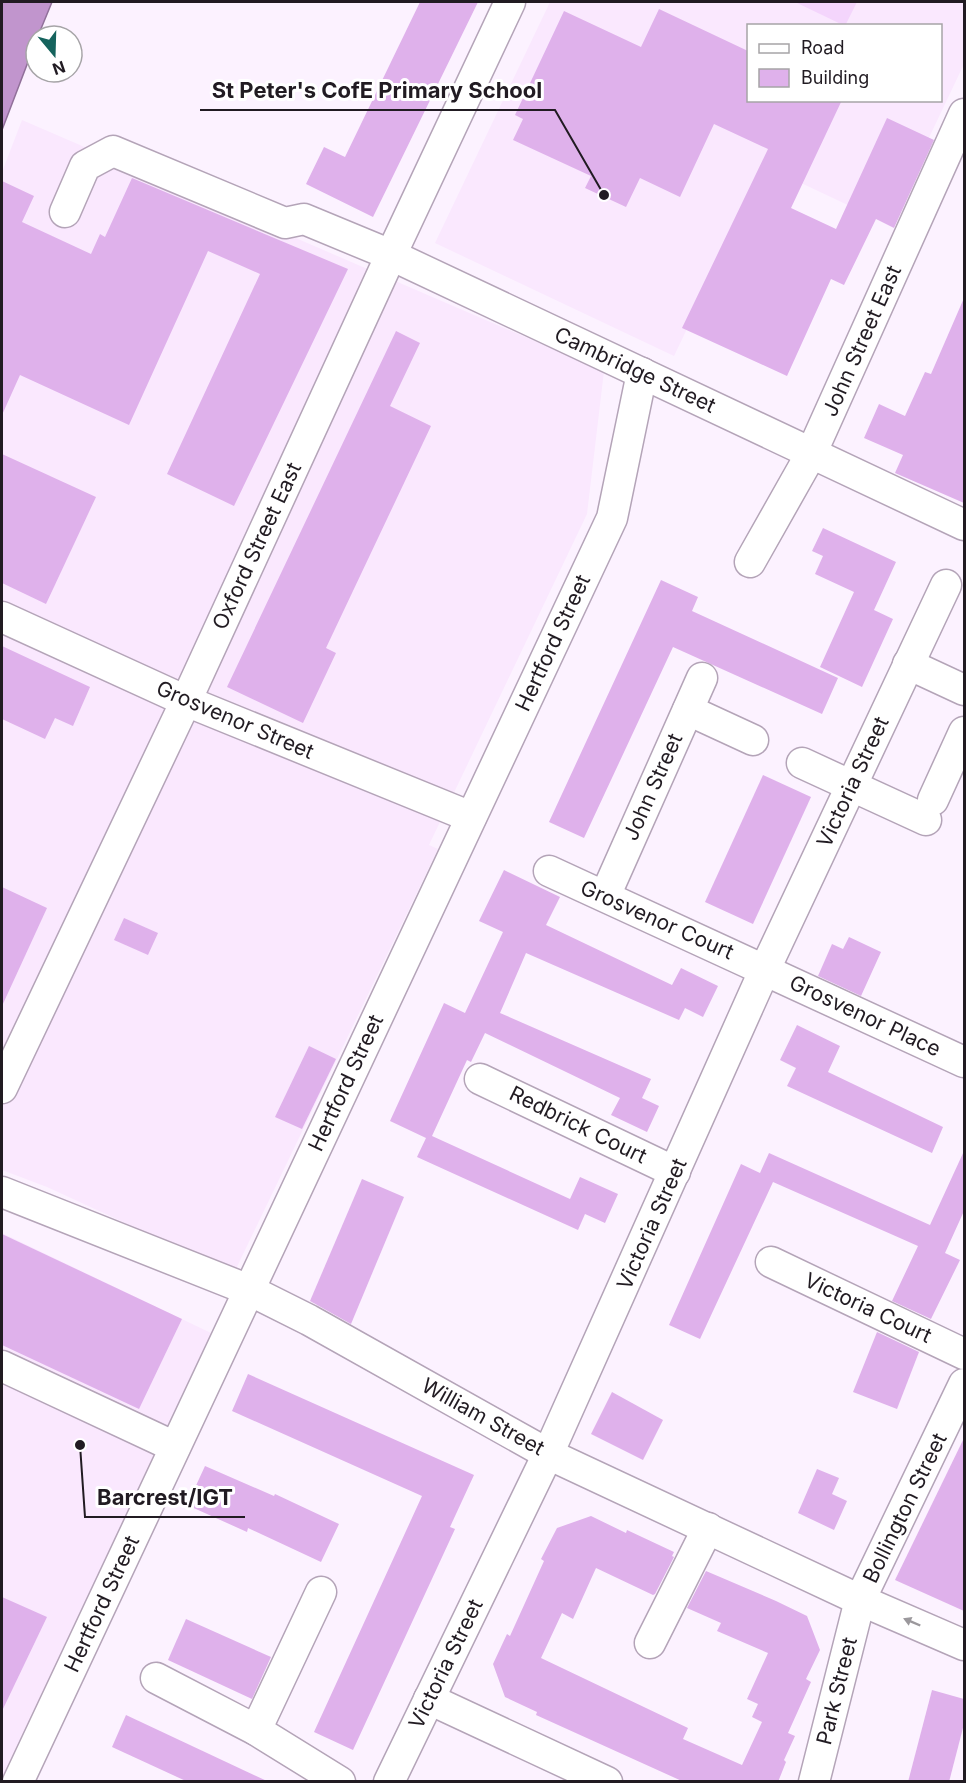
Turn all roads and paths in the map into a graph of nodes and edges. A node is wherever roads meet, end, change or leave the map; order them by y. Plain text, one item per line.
1 (510, 2) edge
2 (964, 114) edge
3 (65, 212) dead end
4 (391, 255) junction
5 (642, 373) junction
6 (811, 454) junction
7 (964, 525) edge
8 (750, 562) dead end
9 (946, 585) dead end
10 (2, 617) edge
11 (908, 664) junction
12 (702, 678) dead end
13 (964, 690) edge
14 (186, 701) junction
15 (688, 710) junction
16 (964, 732) edge
17 (753, 740) dead end
18 (802, 763) dead end
19 (851, 786) junction
20 (471, 817) junction
21 (549, 871) dead end
22 (605, 896) junction
23 (765, 969) junction
24 (964, 1062) edge
25 (480, 1079) dead end
26 (2, 1089) edge
27 (675, 1172) junction
28 (2, 1192) edge
29 (771, 1262) dead end
30 (249, 1290) junction
31 (964, 1354) edge
32 (2, 1366) edge
33 (964, 1384) edge
34 (175, 1447) junction
35 (548, 1454) junction
36 (708, 1528) junction
37 (321, 1592) dead end
38 (860, 1600) junction
39 (650, 1643) dead end
40 (964, 1645) edge
41 (156, 1678) dead end
42 (429, 1699) junction
43 (256, 1730) junction
44 (18, 1782) edge
45 (340, 1782) edge
46 (389, 1782) edge
47 (607, 1782) edge
48 (814, 1782) edge

1 - 4 street, Oxford Street East
2 - 6 street, John Street East
3 - 4 street, Cambridge Street
4 - 5 street, Cambridge Street
4 - 14 street, Oxford Street East
5 - 6 street, Cambridge Street
5 - 20 street, Hertford Street
6 - 7 street, Cambridge Street
6 - 8 street, John Street East
9 - 11 street, Victoria Street
10 - 14 street, Grosvenor Street
11 - 13 street
11 - 19 street, Victoria Street
12 - 15 street, John Street
14 - 20 street, Grosvenor Street
14 - 26 street, Oxford Street East
15 - 17 street
15 - 22 street, John Street
16 - 19 street
18 - 19 street
19 - 23 street, Victoria Street
20 - 30 street, Hertford Street
21 - 22 street, Grosvenor Court
22 - 23 street, Grosvenor Court
23 - 24 street, Grosvenor Place
23 - 27 street, Victoria Street
25 - 27 street, Redbrick Court
27 - 35 street, Victoria Street
28 - 30 street, William Street
29 - 31 street, Victoria Court
30 - 34 street, Hertford Street
30 - 35 street, William Street
32 - 34 street
33 - 38 street, Bollington Street
34 - 44 street, Hertford Street
35 - 36 street, William Street
35 - 42 street, Victoria Street
36 - 38 street, William Street
36 - 39 street
37 - 43 street
40 -> 38 street, William Street
38 - 48 street, Park Street
41 - 43 street
42 - 46 street, Victoria Street
42 - 47 street
43 - 45 street

